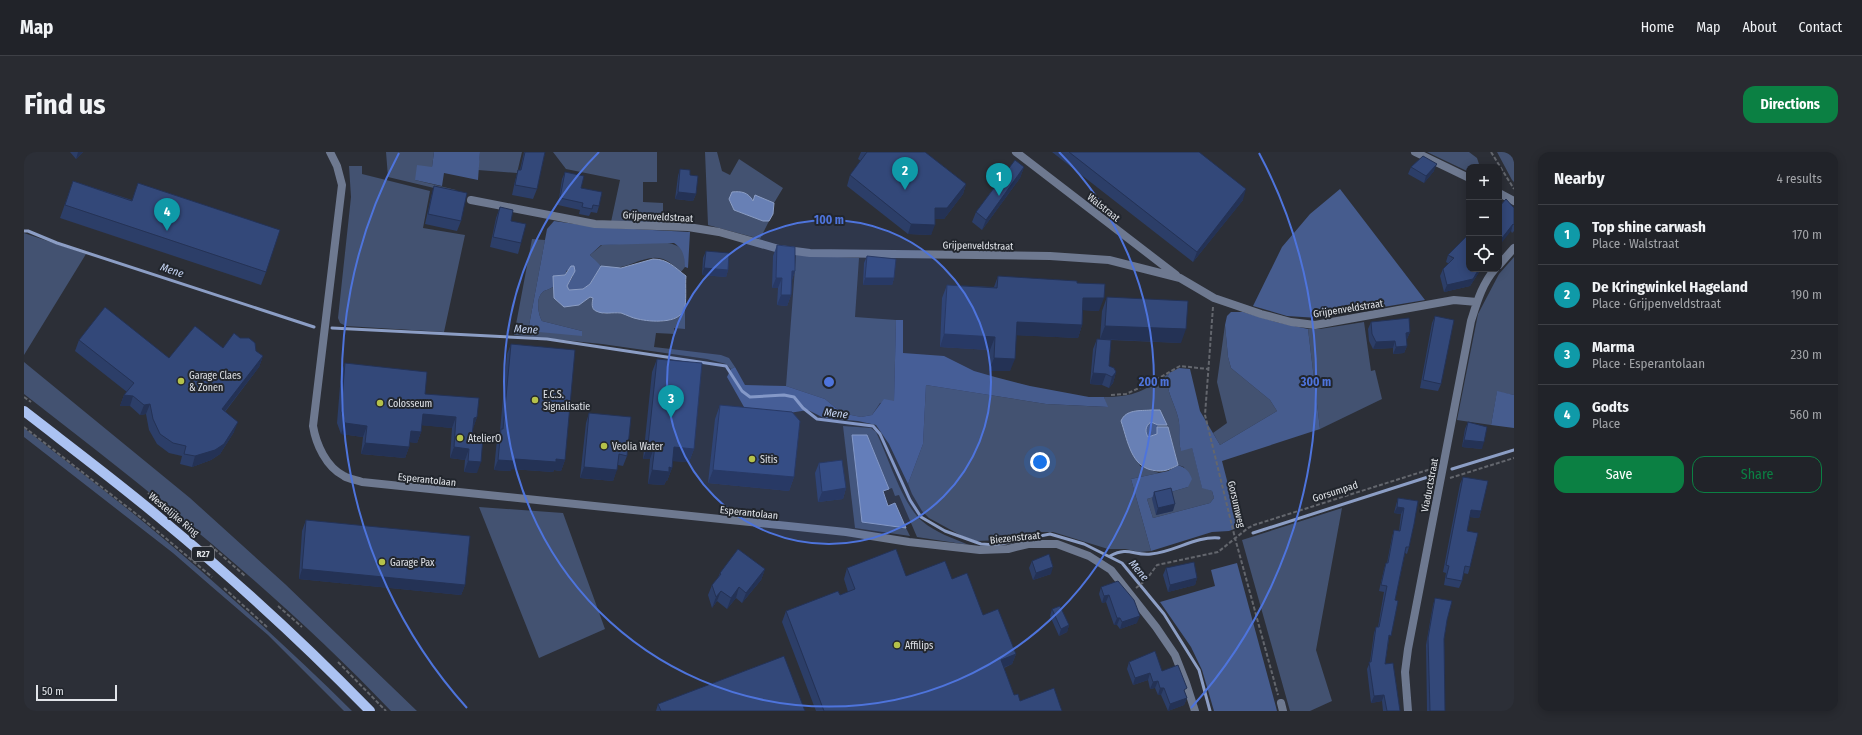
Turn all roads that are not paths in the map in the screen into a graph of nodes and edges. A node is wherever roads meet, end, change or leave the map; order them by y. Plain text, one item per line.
1 (330, 152) edge
2 (1016, 152) edge
3 (1415, 152) edge
4 (1466, 177) edge
5 (1502, 195) edge
6 (471, 200) dead end
7 (1514, 201) edge
8 (1514, 248) edge
9 (1502, 262) edge
10 (1493, 272) edge
11 (1180, 278) junction
12 (1477, 302) junction
13 (24, 411) edge
14 (846, 532) joint
15 (370, 711) edge
16 (1195, 711) edge
17 (1408, 711) edge

1 - 14 street, Esperantolaan
2 - 11 street, Walstraat
3 - 4 street
5 - 7 street
6 - 11 street, Grijpenveldstraat
8 - 9 street
10 - 12 street, Viaductstraat
11 - 12 street, Grijpenveldstraat
12 - 17 street, Viaductstraat
13 - 15 main road, Westelijke Ring / R27
14 - 16 street, Biezenstraat

